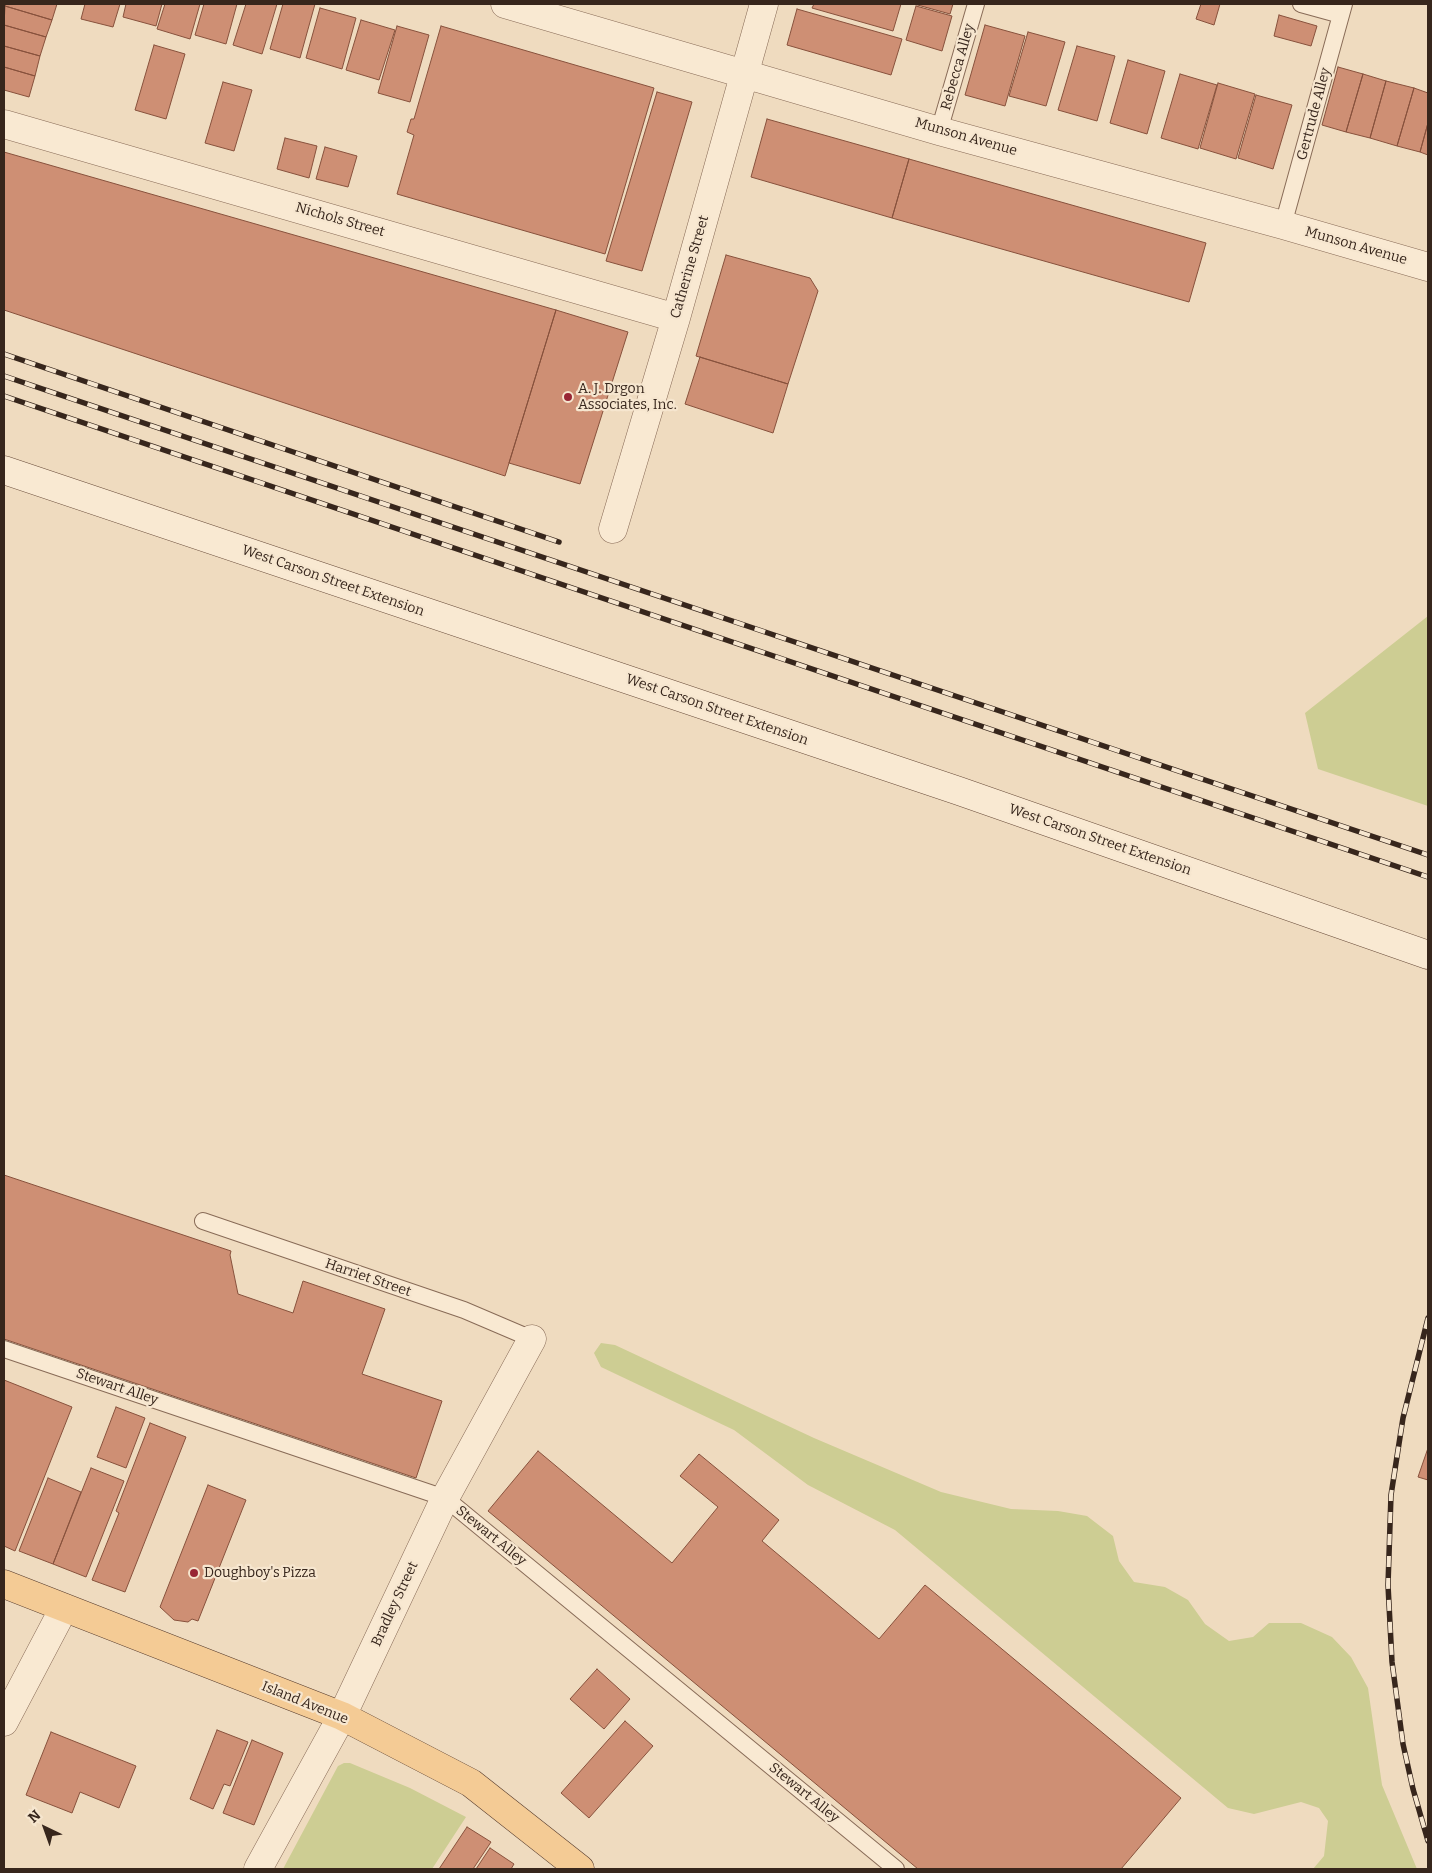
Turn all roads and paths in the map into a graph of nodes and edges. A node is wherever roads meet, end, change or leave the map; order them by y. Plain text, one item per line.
1 (504, 4) edge
2 (764, 4) edge
3 (976, 4) edge
4 (1301, 4) edge
5 (552, 10) edge
6 (1343, 10) edge
7 (744, 73) junction
8 (4, 124) edge
9 (939, 130) junction
10 (1283, 225) junction
11 (1428, 267) edge
12 (676, 318) junction
13 (4, 470) edge
14 (613, 529) dead end
15 (1428, 954) edge
16 (203, 1221) dead end
17 (532, 1339) joint
18 (4, 1349) edge
19 (445, 1498) junction
20 (4, 1584) edge
21 (64, 1608) junction
22 (342, 1716) junction
23 (4, 1722) edge
24 (258, 1869) edge
25 (580, 1869) edge
26 (896, 1869) edge

1 - 5 street, Munson Avenue
2 - 7 street, Catherine Street
3 - 9 lane, Rebecca Alley
4 - 6 lane
5 - 7 street, Munson Avenue
6 - 10 lane, Gertrude Alley
7 - 9 street, Munson Avenue
7 - 12 street, Catherine Street
8 - 12 street, Nichols Street
9 - 10 street, Munson Avenue
10 - 11 street, Munson Avenue
12 - 14 street, Catherine Street
13 - 15 street, West Carson Street Extension
16 - 17 lane, Harriet Street
17 - 19 street, Bradley Street
18 - 19 lane, Stewart Alley
19 - 22 street, Bradley Street
19 - 26 lane, Stewart Alley
20 - 21 main road, Island Avenue
21 - 22 main road, Island Avenue
21 - 23 street
22 - 24 street, Bradley Street
22 - 25 main road, Island Avenue

